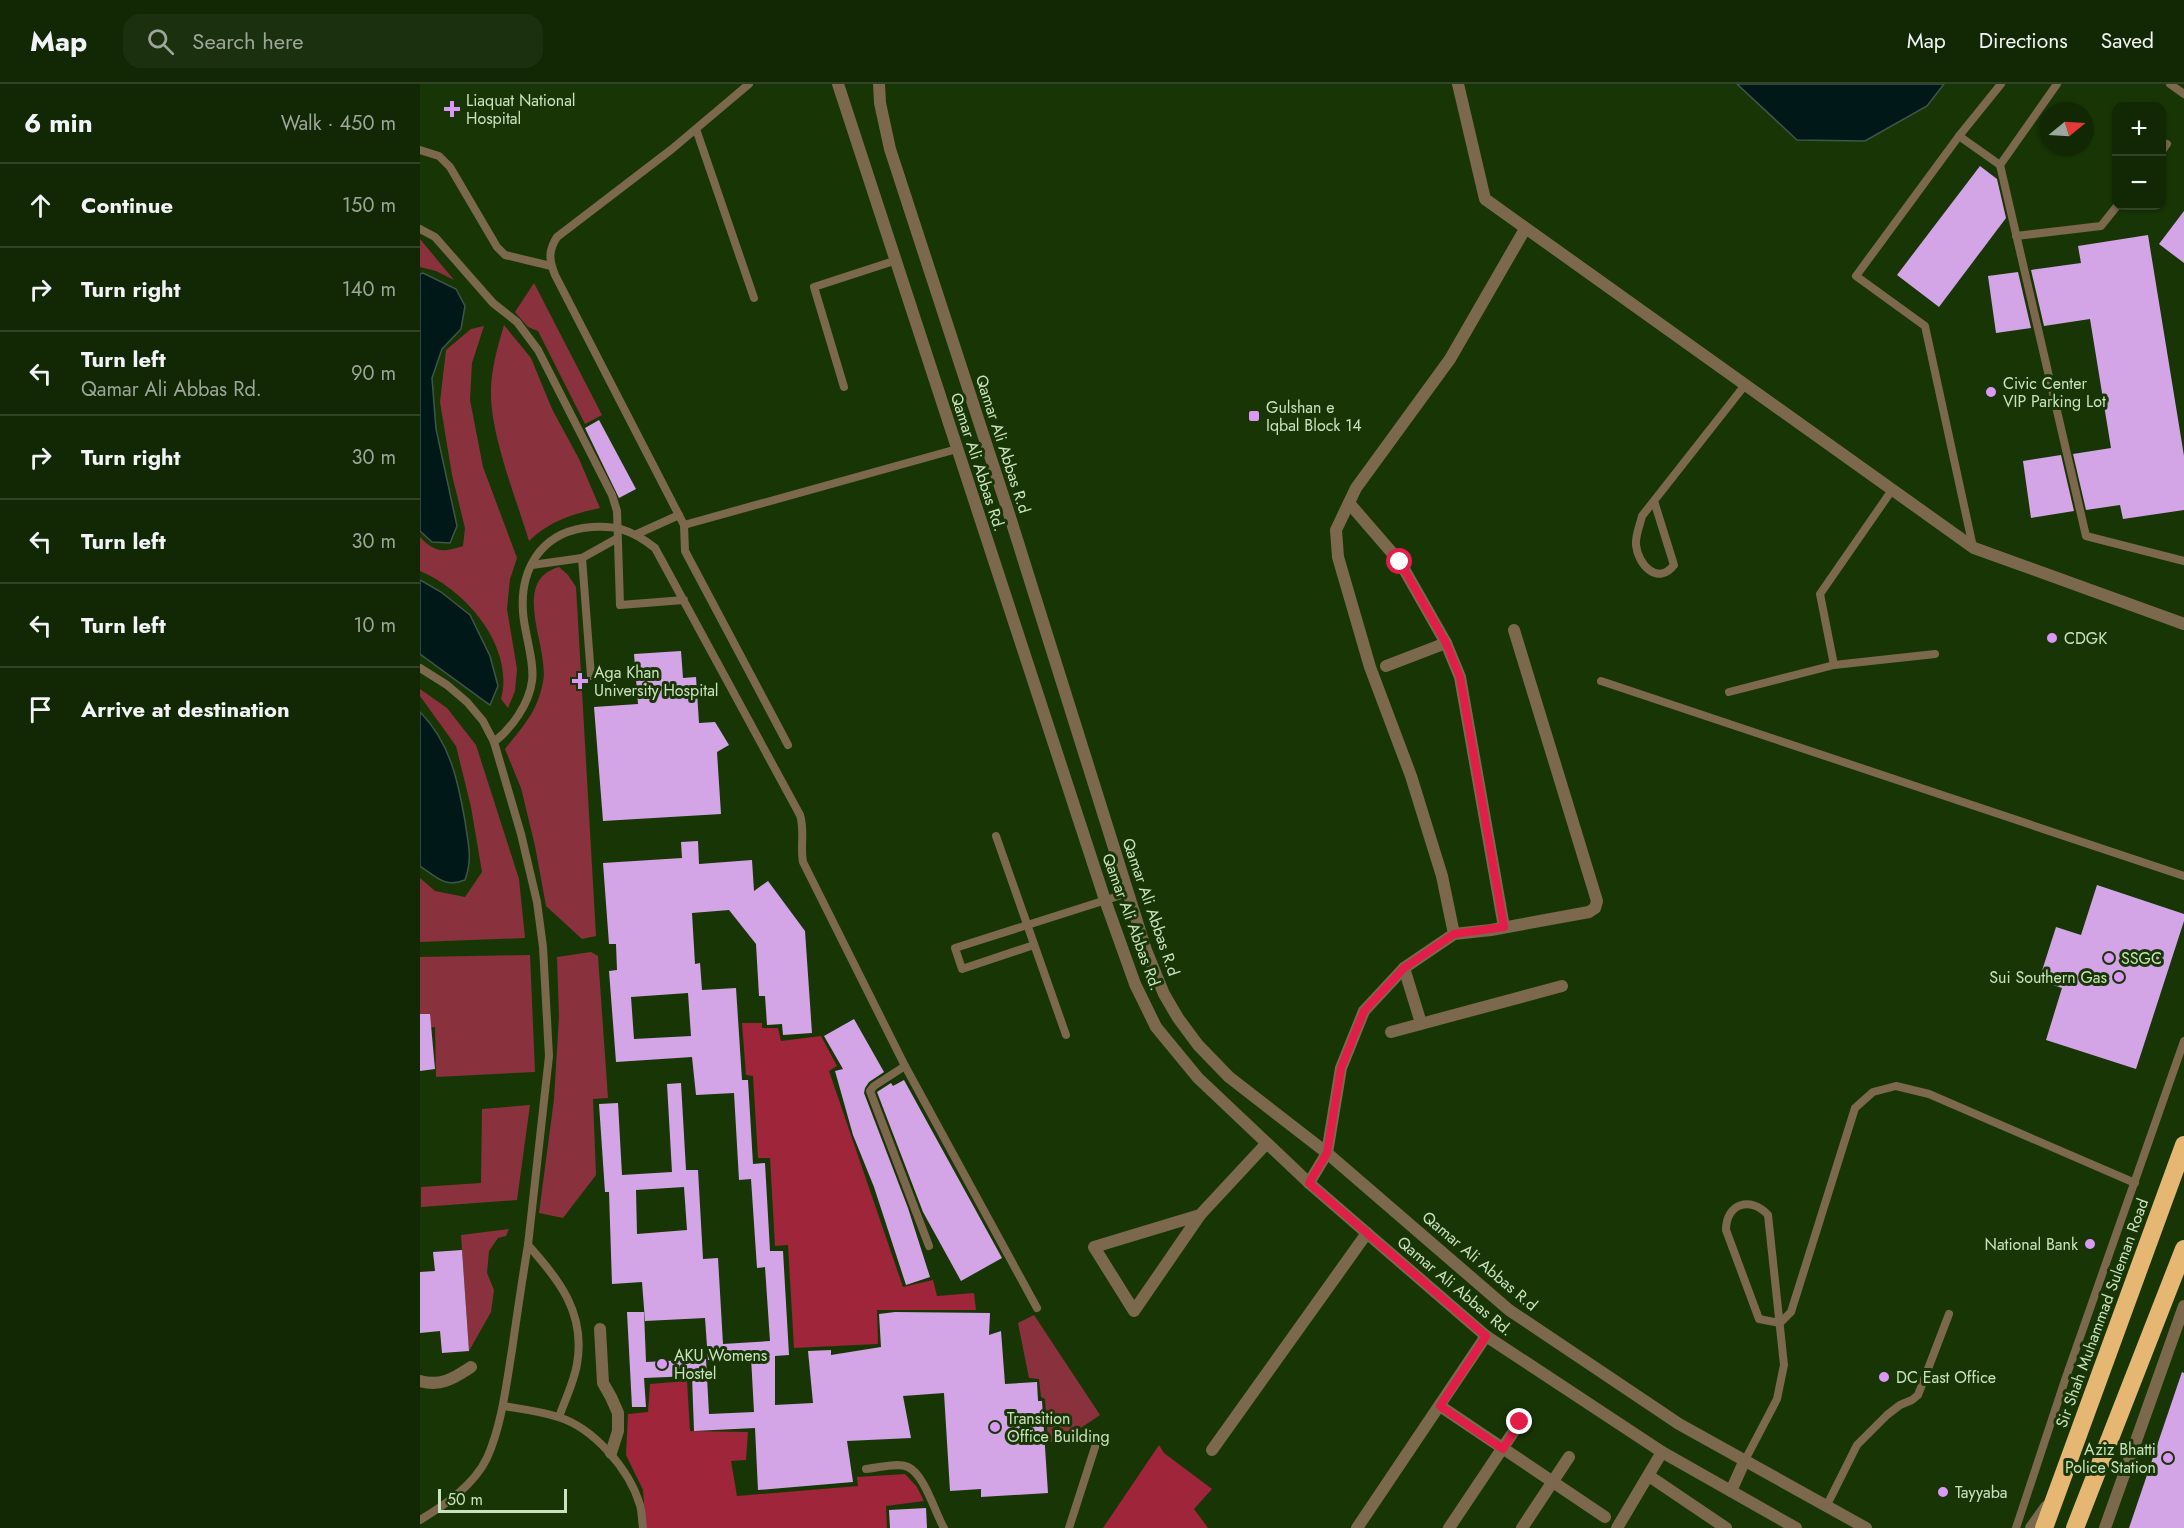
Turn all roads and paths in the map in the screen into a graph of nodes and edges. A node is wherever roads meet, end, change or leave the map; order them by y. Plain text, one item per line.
1 (749, 84) edge
2 (838, 84) edge
3 (879, 84) edge
4 (1458, 84) edge
5 (2001, 84) edge
6 (2057, 84) edge
7 (2170, 84) edge
8 (2184, 94) edge
9 (696, 129) junction
10 (1959, 136) junction
11 (420, 150) edge
12 (2000, 165) junction
13 (2114, 210) edge
14 (420, 229) edge
15 (1525, 229) junction
16 (2016, 236) junction
17 (897, 260) junction
18 (551, 266) junction
19 (754, 298) dead end
20 (1744, 385) junction
21 (844, 387) dead end
22 (957, 449) junction
23 (1892, 490) junction
24 (1654, 501) junction
25 (1349, 503) junction
26 (679, 515) junction
27 (684, 525) junction
28 (617, 528) junction
29 (638, 534) junction
30 (616, 539) junction
31 (1974, 548) junction
32 (582, 558) junction
33 (2184, 561) edge
34 (532, 565) junction
35 (684, 600) junction
36 (2184, 624) edge
37 (1514, 630) dead end
38 (1446, 643) junction
39 (1935, 654) dead end
40 (1834, 665) junction
41 (1386, 666) dead end
42 (420, 668) edge
43 (591, 676) dead end
44 (1601, 681) dead end
45 (1729, 692) dead end
46 (494, 742) junction
47 (788, 745) dead end
48 (996, 836) dead end
49 (2184, 876) edge
50 (1128, 893) junction
51 (1106, 900) junction
52 (1028, 925) junction
53 (1504, 927) junction
54 (1454, 934) junction
55 (1034, 945) junction
56 (1404, 968) junction
57 (1562, 986) dead end
58 (1421, 1023) junction
59 (1391, 1032) dead end
60 (1066, 1035) dead end
61 (2184, 1041) edge
62 (905, 1066) junction
63 (1266, 1144) junction
64 (2184, 1145) edge
65 (1327, 1153) junction
66 (1309, 1183) junction
67 (2134, 1183) junction
68 (1200, 1215) junction
69 (1367, 1233) junction
70 (528, 1245) junction
71 (929, 1246) dead end
72 (2184, 1249) edge
73 (2184, 1306) edge
74 (1037, 1308) dead end
75 (1949, 1314) dead end
76 (1780, 1323) junction
77 (600, 1329) dead end
78 (1486, 1336) junction
79 (471, 1367) dead end
80 (420, 1381) edge
81 (503, 1406) junction
82 (1440, 1406) junction
83 (559, 1417) junction
84 (1520, 1422) dead end
85 (1096, 1443) dead end
86 (1503, 1449) junction
87 (1212, 1450) dead end
88 (1662, 1452) junction
89 (611, 1453) junction
90 (1569, 1457) dead end
91 (1744, 1462) junction
92 (866, 1469) dead end
93 (1649, 1476) junction
94 (1551, 1481) junction
95 (2060, 1488) junction
96 (1731, 1491) junction
97 (1826, 1507) junction
98 (1605, 1517) dead end
99 (420, 1520) edge
100 (1724, 1527) edge
101 (643, 1528) edge
102 (944, 1528) edge
103 (1068, 1528) edge
104 (1357, 1528) edge
105 (1449, 1528) edge
106 (1522, 1528) edge
107 (1617, 1528) edge
108 (1796, 1528) edge
109 (1866, 1528) edge
110 (2016, 1528) edge
111 (2031, 1528) edge
112 (2044, 1528) edge
113 (2075, 1528) edge
114 (2105, 1528) edge

1 - 9 lane
2 - 17 street, Qamar Ali Abbas Rd.
3 - 50 street, Qamar Ali Abbas R.d
4 - 15 street
5 - 10 lane
6 - 12 lane
7 - 8 lane
9 - 18 lane
9 - 19 lane
10 - 12 lane
10 - 31 lane
11 - 18 lane
12 - 16 lane
13 - 16 lane
14 - 28 lane
15 - 20 street
15 - 25 street
16 - 33 lane
17 - 21 lane
17 - 22 street, Qamar Ali Abbas Rd.
18 - 26 lane
20 - 23 street
20 - 24 lane
22 - 27 lane
22 - 51 street, Qamar Ali Abbas Rd.
23 - 31 street
23 - 40 lane
24 - 24 lane
25 - 38 street
25 - 54 street
26 - 27 lane
26 - 29 lane
27 - 47 lane
28 - 29 lane
28 - 30 lane
28 - 34 lane
29 - 35 lane
30 - 32 lane
30 - 35 lane
31 - 36 street
32 - 34 lane
32 - 43 lane
34 - 46 lane
35 - 62 lane
37 - 53 street
38 - 41 street
38 - 53 street
39 - 40 lane
40 - 45 lane
42 - 46 lane
44 - 49 lane
46 - 70 lane
48 - 52 lane
50 - 51 lane
50 - 65 street, Qamar Ali Abbas R.d
51 - 52 lane
51 - 63 street, Qamar Ali Abbas Rd.
52 - 55 lane
52 - 55 lane
53 - 54 street
54 - 56 street
55 - 60 lane
56 - 58 street
56 - 65 street
57 - 58 street
58 - 59 street
61 - 67 lane
62 - 71 lane
62 - 74 lane
63 - 66 street, Qamar Ali Abbas Rd.
63 - 68 street
64 - 95 highway, Sir Shah Muhammad Suleman Road
65 - 66 street
65 - 91 street, Qamar Ali Abbas R.d
66 - 69 street, Qamar Ali Abbas Rd.
67 - 76 lane
67 - 110 lane
68 - 68 street
69 - 78 street, Qamar Ali Abbas Rd.
69 - 87 street
70 - 81 lane
70 - 83 lane
72 - 113 highway
73 - 114 street
75 - 97 lane
76 - 76 lane
76 - 91 lane
77 - 89 street
78 - 82 street
78 - 88 street, Qamar Ali Abbas Rd.
79 - 80 street
81 - 83 lane
81 - 99 lane
82 - 86 street
82 - 104 street
83 - 89 lane
84 - 86 street
85 - 103 lane
86 - 94 street
86 - 105 street
88 - 93 street
88 - 96 street, Qamar Ali Abbas Rd.
89 - 101 lane
90 - 94 street
91 - 96 street
91 - 97 street, Qamar Ali Abbas R.d
92 - 102 lane
93 - 100 street
93 - 107 street
94 - 98 street
94 - 106 street
95 - 111 street
95 - 112 highway, Sir Shah Muhammad Suleman Road
96 - 108 street, Qamar Ali Abbas Rd.
97 - 109 street, Qamar Ali Abbas R.d

